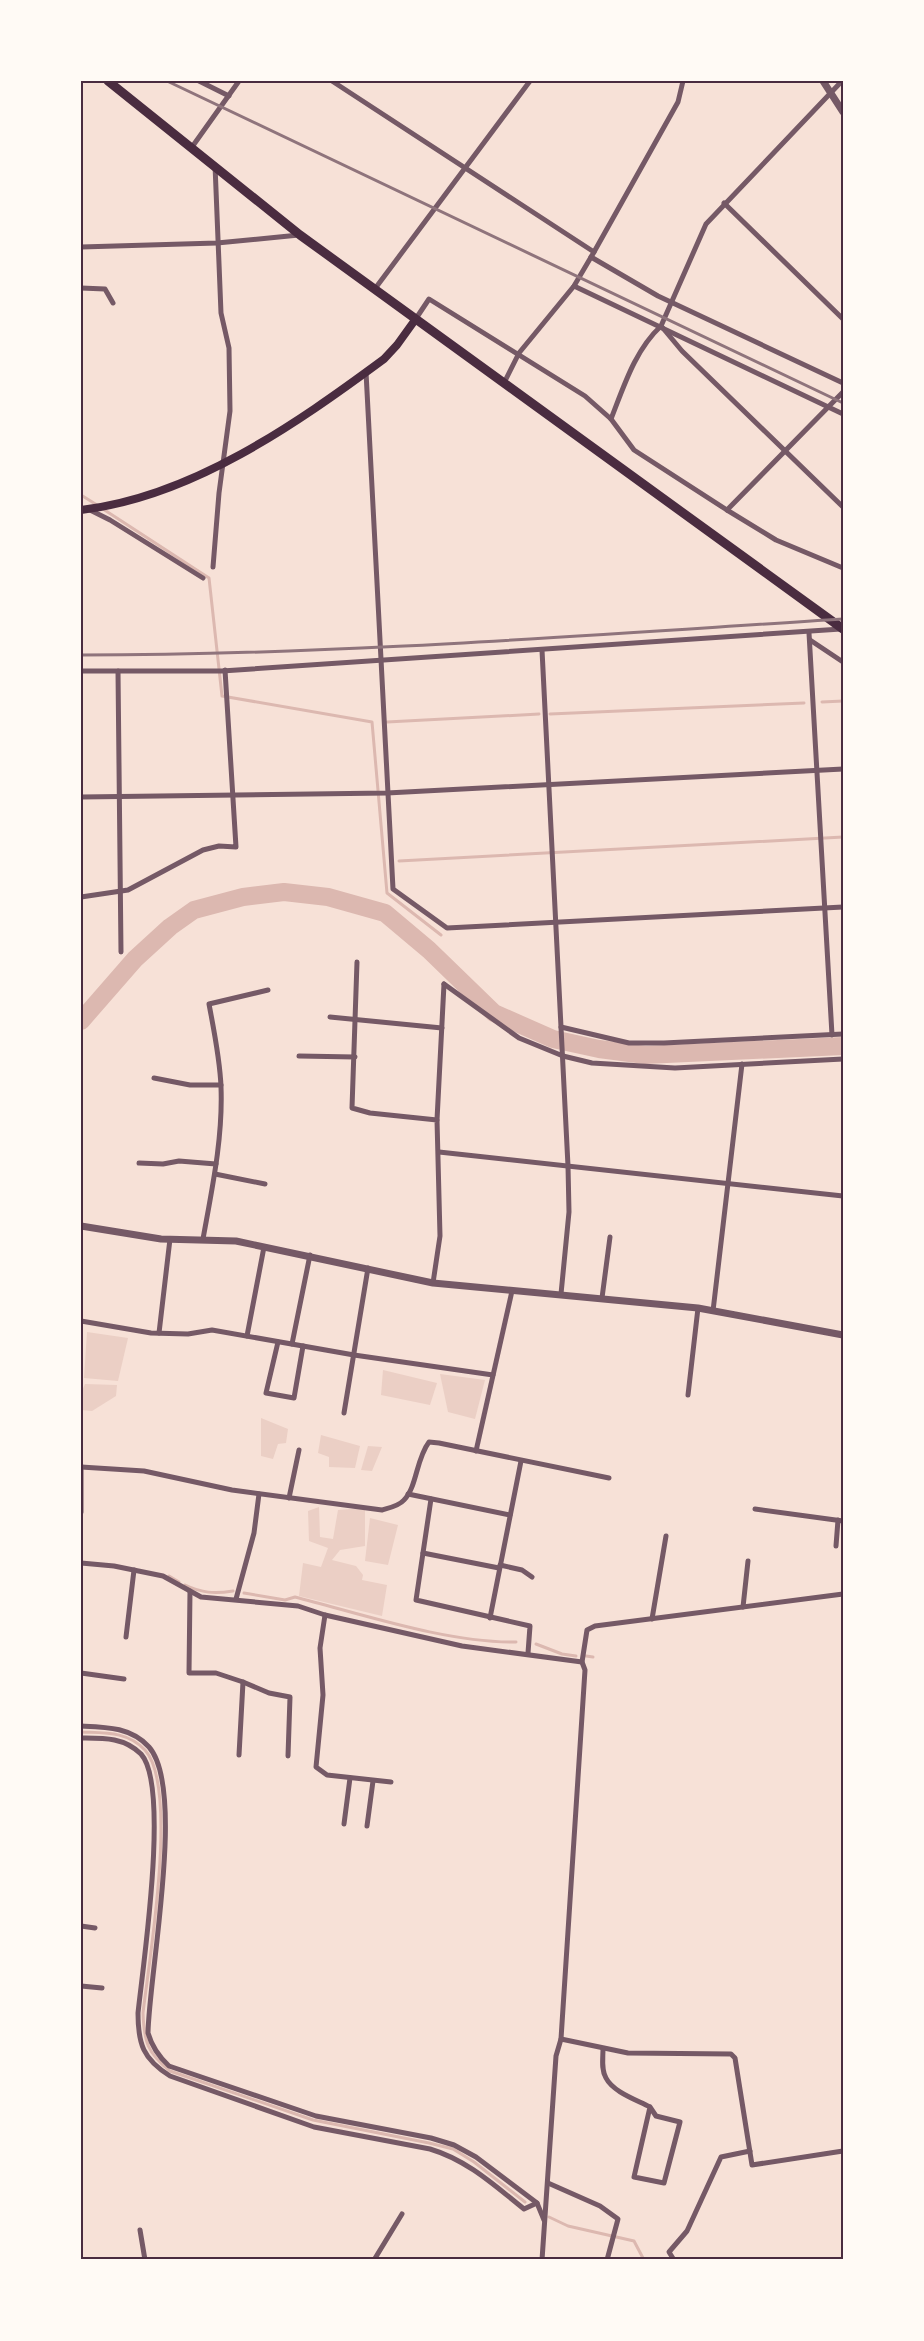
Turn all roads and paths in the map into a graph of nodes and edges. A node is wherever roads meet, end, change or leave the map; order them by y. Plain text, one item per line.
1 (108, 81) edge
2 (199, 81) edge
3 (239, 81) edge
4 (332, 81) edge
5 (530, 81) edge
6 (683, 81) edge
7 (823, 81) edge
8 (842, 81) edge
9 (831, 93) junction
10 (230, 96) junction
11 (843, 112) edge
12 (192, 147) junction
13 (215, 165) junction
14 (465, 168) junction
15 (724, 203) junction
16 (300, 235) junction
17 (217, 243) junction
18 (81, 247) edge
19 (593, 254) junction
20 (574, 286) junction
21 (81, 288) edge
22 (374, 290) junction
23 (672, 302) junction
24 (113, 303) dead end
25 (843, 319) edge
26 (416, 320) junction
27 (661, 326) junction
28 (519, 353) junction
29 (366, 372) junction
30 (503, 383) junction
31 (843, 383) edge
32 (843, 392) edge
33 (828, 407) junction
34 (843, 414) edge
35 (612, 419) junction
36 (786, 451) junction
37 (223, 463) junction
38 (843, 507) edge
39 (87, 509) edge
40 (727, 510) junction
41 (213, 567) dead end
42 (843, 568) edge
43 (202, 578) dead end
44 (843, 629) edge
45 (809, 633) junction
46 (810, 640) junction
47 (542, 650) junction
48 (380, 658) junction
49 (843, 662) edge
50 (224, 670) junction
51 (81, 671) edge
52 (118, 671) junction
53 (843, 769) edge
54 (816, 770) junction
55 (548, 785) junction
56 (386, 793) junction
57 (234, 795) junction
58 (119, 796) junction
59 (81, 797) edge
60 (120, 891) junction
61 (81, 897) edge
62 (843, 907) edge
63 (824, 908) junction
64 (555, 922) junction
65 (121, 952) dead end
66 (357, 962) dead end
67 (268, 990) dead end
68 (330, 1017) dead end
69 (356, 1020) junction
70 (442, 1028) junction
71 (562, 1030) junction
72 (843, 1034) edge
73 (832, 1035) junction
74 (563, 1054) junction
75 (299, 1056) dead end
76 (355, 1057) junction
77 (843, 1059) edge
78 (742, 1064) junction
79 (154, 1078) dead end
80 (221, 1085) junction
81 (437, 1120) junction
82 (439, 1152) junction
83 (139, 1163) dead end
84 (216, 1164) junction
85 (568, 1166) junction
86 (215, 1174) junction
87 (729, 1182) junction
88 (265, 1184) dead end
89 (843, 1196) edge
90 (81, 1226) edge
91 (610, 1237) dead end
92 (170, 1239) junction
93 (203, 1239) junction
94 (264, 1247) junction
95 (310, 1255) junction
96 (368, 1268) junction
97 (433, 1283) junction
98 (512, 1291) junction
99 (561, 1294) junction
100 (602, 1298) junction
101 (698, 1308) junction
102 (713, 1311) junction
103 (81, 1321) edge
104 (159, 1333) junction
105 (843, 1335) edge
106 (247, 1336) junction
107 (278, 1342) junction
108 (292, 1344) junction
109 (303, 1346) junction
110 (354, 1355) junction
111 (493, 1375) junction
112 (688, 1395) dead end
113 (344, 1413) dead end
114 (299, 1450) dead end
115 (476, 1451) junction
116 (521, 1461) junction
117 (81, 1467) edge
118 (609, 1478) dead end
119 (259, 1494) junction
120 (408, 1494) junction
121 (289, 1498) junction
122 (431, 1499) junction
123 (754, 1509) dead end
124 (81, 1512) edge
125 (510, 1515) junction
126 (840, 1521) edge
127 (666, 1536) dead end
128 (836, 1546) dead end
129 (423, 1553) junction
130 (747, 1561) dead end
131 (81, 1563) edge
132 (500, 1567) junction
133 (134, 1570) junction
134 (532, 1577) dead end
135 (190, 1591) junction
136 (843, 1594) edge
137 (236, 1599) junction
138 (743, 1607) junction
139 (325, 1616) junction
140 (490, 1618) junction
141 (652, 1619) junction
142 (126, 1637) dead end
143 (528, 1653) junction
144 (582, 1662) junction
145 (81, 1672) edge
146 (124, 1679) dead end
147 (243, 1682) junction
148 (81, 1726) edge
149 (81, 1738) edge
150 (239, 1755) dead end
151 (288, 1756) dead end
152 (350, 1778) junction
153 (373, 1781) junction
154 (391, 1782) dead end
155 (344, 1824) dead end
156 (367, 1826) dead end
157 (81, 1926) edge
158 (95, 1928) dead end
159 (81, 1986) edge
160 (102, 1988) dead end
161 (561, 2038) junction
162 (603, 2049) junction
163 (651, 2107) junction
164 (750, 2151) junction
165 (843, 2151) edge
166 (548, 2184) junction
167 (537, 2203) junction
168 (402, 2214) dead end
169 (545, 2222) junction
170 (140, 2230) dead end
171 (145, 2260) edge
172 (374, 2260) edge
173 (542, 2260) edge
174 (607, 2260) edge
175 (674, 2260) edge

1 - 12 highway
2 - 10 street
3 - 10 street
4 - 14 street
5 - 14 street
6 - 19 street
7 - 9 street
8 - 9 street
9 - 11 street
9 - 15 street
10 - 12 street
12 - 13 highway
13 - 16 highway
13 - 17 street
14 - 19 street
14 - 22 street
15 - 23 street
15 - 25 street
16 - 17 street
16 - 22 highway
17 - 18 street
17 - 37 street
19 - 20 street
19 - 23 street
20 - 27 street
20 - 28 street
21 - 24 street
22 - 26 highway
23 - 27 street
23 - 31 street
26 - 28 street
26 - 29 main road
26 - 30 highway
27 - 33 street
27 - 35 street
27 - 36 street
28 - 30 street
28 - 35 street
29 - 37 main road
29 - 48 street
30 - 44 highway
32 - 33 street
33 - 34 street
33 - 36 street
35 - 40 street
36 - 38 street
36 - 40 street
37 - 39 main road
37 - 41 street
39 - 43 street
40 - 42 street
44 - 45 street
45 - 46 street
45 - 47 street
46 - 49 street
46 - 54 street
47 - 48 street
47 - 55 street
48 - 50 street
48 - 56 street
50 - 52 street
50 - 57 street
51 - 52 street
52 - 58 street
53 - 54 street
54 - 55 street
54 - 63 street
55 - 56 street
55 - 64 street
56 - 57 street
56 - 64 street
57 - 58 street
57 - 60 street
58 - 59 street
58 - 60 street
60 - 61 street
60 - 65 street
62 - 63 street
63 - 64 street
63 - 73 street
64 - 71 street
66 - 69 street
67 - 80 street
68 - 69 street
69 - 70 street
69 - 76 street
70 - 74 street
70 - 81 street
71 - 73 street
71 - 74 street
72 - 73 street
74 - 78 street
74 - 85 street
75 - 76 street
76 - 81 street
77 - 78 street
78 - 87 street
79 - 80 street
80 - 84 street
81 - 82 street
82 - 85 street
82 - 97 street
83 - 84 street
84 - 86 street
85 - 87 street
85 - 99 street
86 - 88 street
86 - 93 street
87 - 89 street
87 - 102 street
90 - 92 street
91 - 100 street
92 - 93 street
92 - 104 street
93 - 94 street
94 - 95 street
94 - 106 street
95 - 96 street
95 - 108 street
96 - 97 street
96 - 110 street
97 - 98 street
98 - 99 street
98 - 111 street
99 - 100 street
100 - 101 street
101 - 102 street
101 - 112 street
102 - 105 street
103 - 104 street
104 - 106 street
106 - 107 street
107 - 108 street
107 - 109 street
108 - 109 street
109 - 110 street
110 - 111 street
110 - 113 street
111 - 115 street
114 - 121 street
115 - 116 street
115 - 120 street
116 - 118 street
116 - 125 street
117 - 119 street
117 - 124 street
119 - 121 street
119 - 137 street
120 - 121 street
120 - 122 street
122 - 125 street
122 - 129 street
123 - 126 street
125 - 132 street
126 - 128 street
127 - 141 street
129 - 132 street
129 - 140 street
130 - 138 street
131 - 133 street
132 - 134 street
132 - 140 street
133 - 135 street
133 - 142 street
135 - 137 street
135 - 147 street
136 - 138 street
137 - 139 street
138 - 141 street
139 - 143 street
139 - 152 street
140 - 143 street
141 - 144 street
143 - 144 street
144 - 161 street
145 - 146 street
147 - 150 street
147 - 151 street
148 - 167 street
149 - 167 street
152 - 153 street
152 - 155 street
153 - 154 street
153 - 156 street
157 - 158 street
159 - 160 street
161 - 162 street
161 - 166 street
162 - 163 street
162 - 164 street
163 - 163 street
164 - 165 street
164 - 175 street
166 - 169 street
166 - 174 street
167 - 169 street
168 - 172 street
169 - 173 street
170 - 171 street

